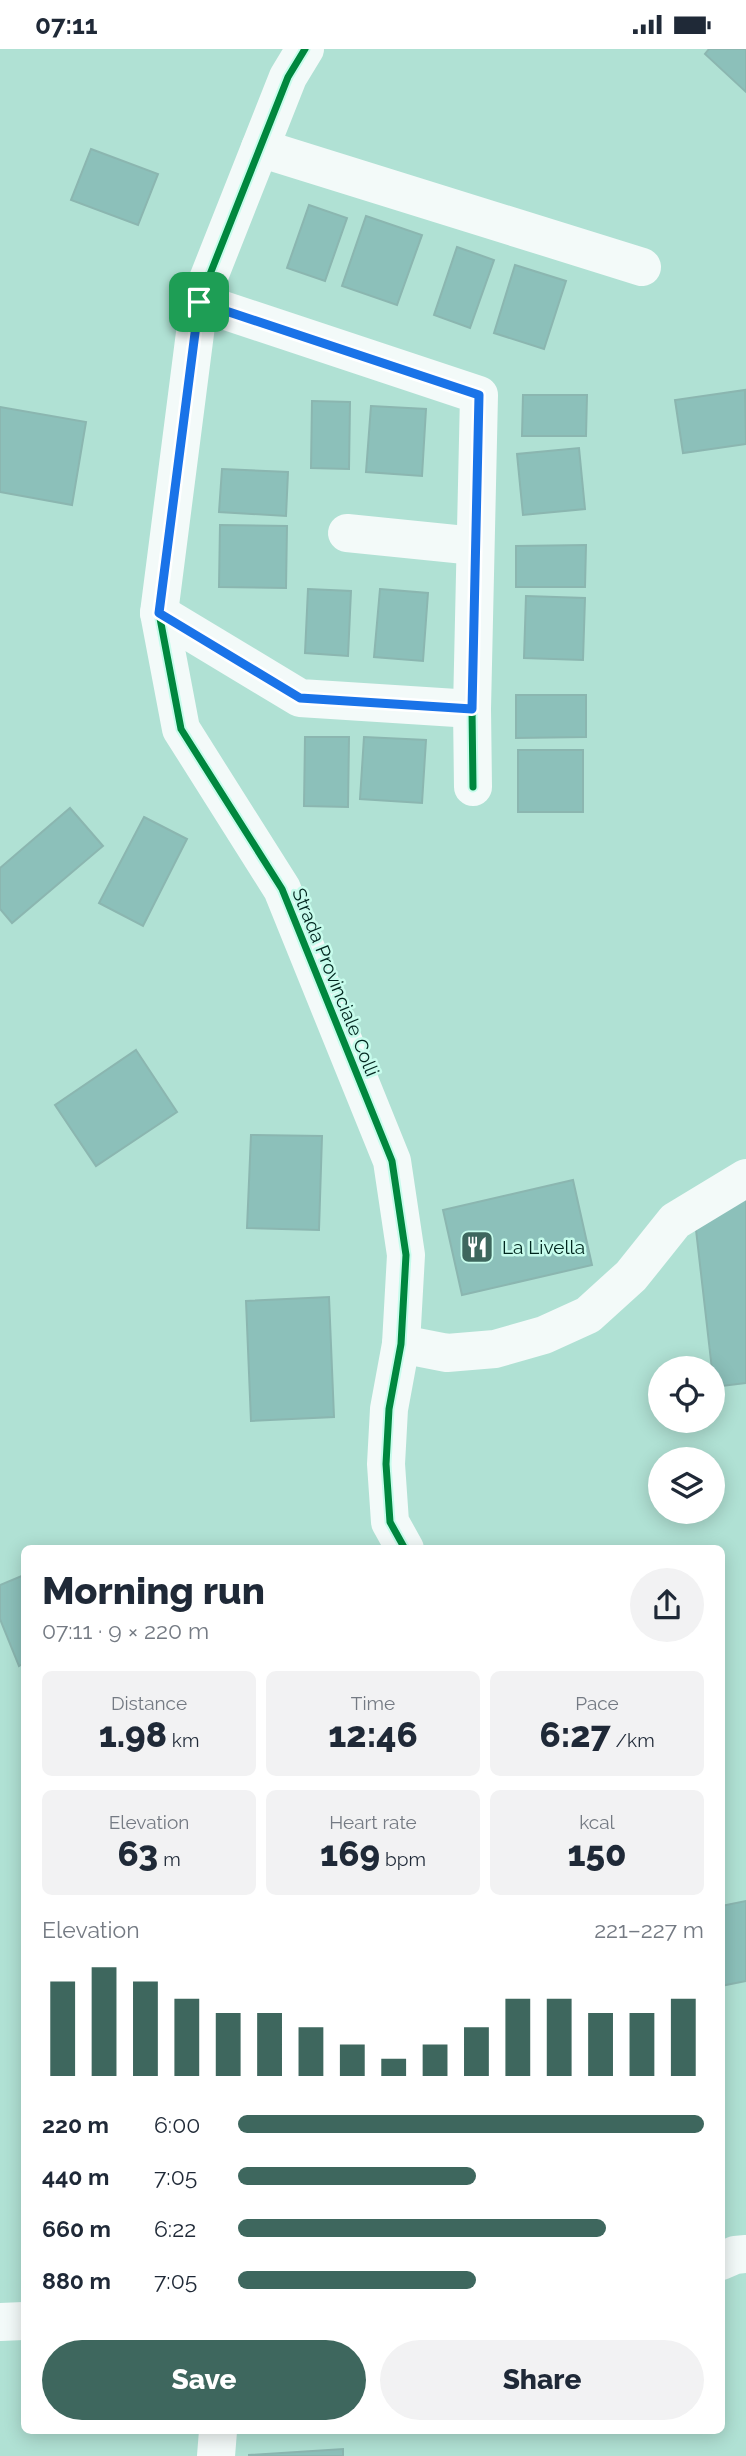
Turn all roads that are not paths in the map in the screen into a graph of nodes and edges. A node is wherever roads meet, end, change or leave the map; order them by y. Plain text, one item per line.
1 (305, 49) edge
2 (260, 148) junction
3 (642, 267) dead end
4 (199, 302) junction
5 (347, 533) dead end
6 (475, 546) junction
7 (159, 613) junction
8 (472, 709) junction
9 (473, 787) dead end
10 (746, 1178) edge
11 (401, 1344) junction
12 (403, 1545) edge
13 (746, 2254) edge
14 (725, 2259) edge
15 (21, 2321) edge
16 (0, 2322) edge
17 (218, 2434) edge
18 (216, 2456) edge

1 - 2 street, Strada Provinciale Colli
2 - 3 street
2 - 4 street, Strada Provinciale Colli
4 - 6 street
4 - 7 street, Strada Provinciale Colli
5 - 6 street
6 - 8 street
7 - 8 street
7 - 11 street, Strada Provinciale Colli
8 - 9 street
10 - 11 street
11 - 12 street, Strada Provinciale Colli
13 - 14 street
15 - 16 street
17 - 18 street

